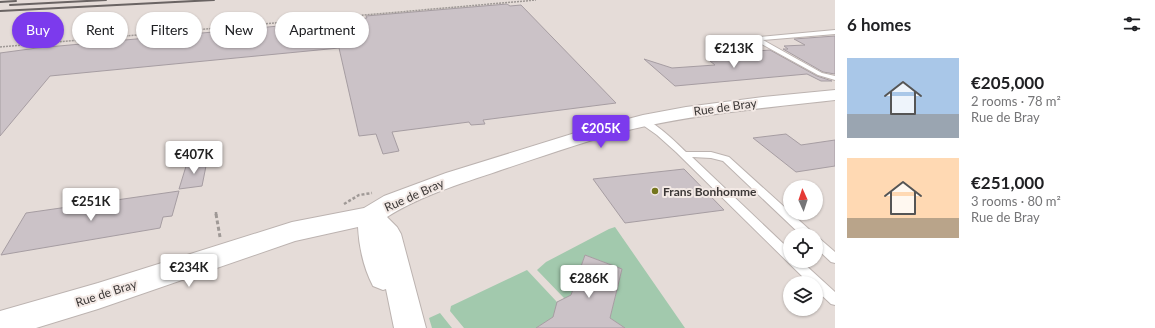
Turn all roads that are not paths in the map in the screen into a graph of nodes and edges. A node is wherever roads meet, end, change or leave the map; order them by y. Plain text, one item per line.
1 (835, 32) edge
2 (835, 78) edge
3 (835, 96) edge
4 (643, 121) junction
5 (685, 155) junction
6 (370, 216) junction
7 (800, 228) edge
8 (823, 248) edge
9 (783, 250) edge
10 (835, 259) edge
11 (801, 268) edge
12 (835, 300) edge
13 (0, 325) edge
14 (396, 328) edge
15 (410, 328) edge

1 - 2 lane
3 - 4 street, Rue de Bray
4 - 5 lane
4 - 6 street, Rue de Bray
5 - 7 lane
5 - 9 lane
6 - 13 street, Rue de Bray
6 - 14 street
6 - 15 street
8 - 10 lane
11 - 12 lane

